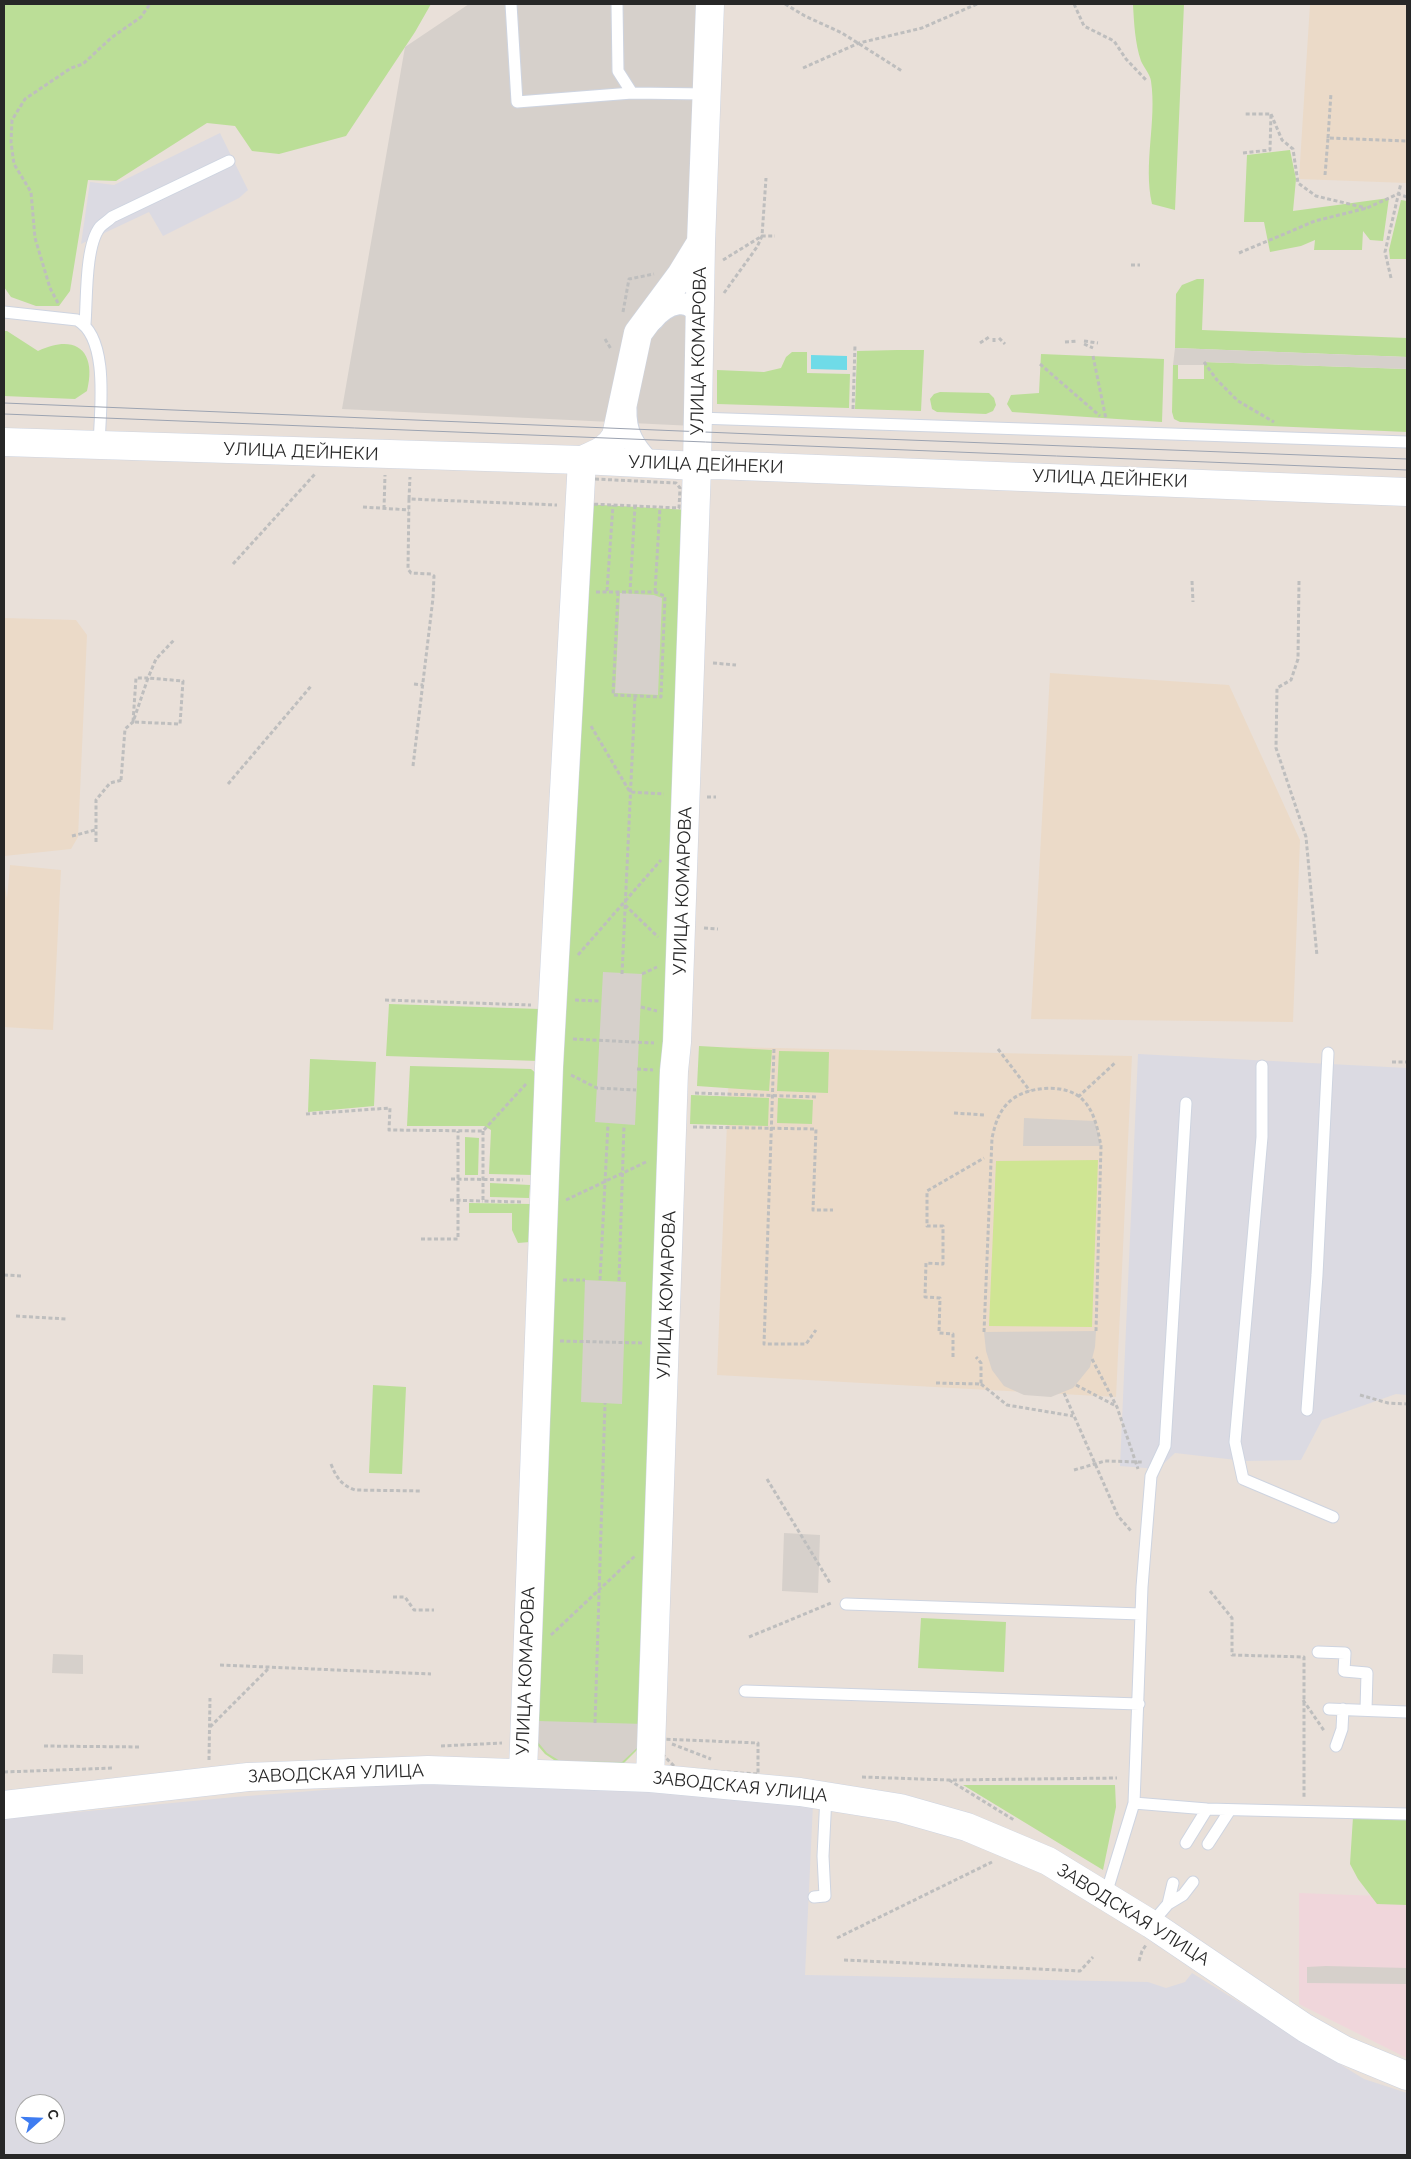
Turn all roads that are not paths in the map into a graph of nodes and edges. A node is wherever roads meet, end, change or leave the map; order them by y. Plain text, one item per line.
1 (510, 4) edge
2 (617, 4) edge
3 (710, 4) edge
4 (632, 93) junction
5 (706, 94) junction
6 (229, 161) dead end
7 (708, 254) junction
8 (4, 312) edge
9 (700, 318) junction
10 (81, 322) junction
11 (634, 344) junction
12 (626, 384) junction
13 (698, 418) junction
14 (4, 442) edge
15 (1407, 442) edge
16 (99, 445) junction
17 (582, 460) junction
18 (650, 464) junction
19 (697, 466) junction
20 (1407, 492) edge
21 (1328, 1053) dead end
22 (1262, 1066) dead end
23 (1186, 1103) dead end
24 (1307, 1410) dead end
25 (1334, 1517) dead end
26 (846, 1604) dead end
27 (1141, 1614) junction
28 (1318, 1652) dead end
29 (745, 1690) dead end
30 (1139, 1704) junction
31 (1329, 1709) dead end
32 (1343, 1709) junction
33 (1366, 1710) junction
34 (1407, 1712) edge
35 (1336, 1746) road end
36 (523, 1772) junction
37 (650, 1778) junction
38 (826, 1796) junction
39 (1134, 1803) junction
40 (4, 1805) edge
41 (1207, 1809) junction
42 (1230, 1810) junction
43 (1407, 1814) edge
44 (1186, 1843) dead end
45 (1208, 1844) dead end
46 (1193, 1882) dead end
47 (1173, 1883) dead end
48 (1106, 1894) junction
49 (814, 1897) dead end
50 (1160, 1914) junction
51 (1407, 2076) edge

1 - 4 lane
2 - 4 lane
3 - 5 street, УЛИЦА КОМАРОВА
4 - 5 lane
5 - 7 street, УЛИЦА КОМАРОВА
6 - 10 lane
7 - 9 street, УЛИЦА КОМАРОВА
7 - 11 street
8 - 10 lane
9 - 11 street
9 - 13 street, УЛИЦА КОМАРОВА
10 - 16 lane
11 - 12 street
12 - 17 street
12 - 18 street
13 - 15 lane
13 - 19 street, УЛИЦА КОМАРОВА
14 - 16 street, УЛИЦА ДЕЙНЕКИ
16 - 17 street, УЛИЦА ДЕЙНЕКИ
17 - 18 street, УЛИЦА ДЕЙНЕКИ
17 - 36 street, УЛИЦА КОМАРОВА
18 - 19 street, УЛИЦА ДЕЙНЕКИ
19 - 20 street, УЛИЦА ДЕЙНЕКИ
19 - 37 street, УЛИЦА КОМАРОВА
21 - 24 lane
22 - 25 lane
23 - 27 lane
26 - 27 lane
27 - 30 lane
28 - 33 lane
29 - 30 lane
30 - 39 lane
31 - 32 lane
32 - 33 lane
32 - 35 lane
33 - 34 lane
36 - 37 street, ЗАВОДСКАЯ УЛИЦА
36 - 40 street, ЗАВОДСКАЯ УЛИЦА
37 - 38 street, ЗАВОДСКАЯ УЛИЦА
38 - 48 street, ЗАВОДСКАЯ УЛИЦА
38 - 49 lane
39 - 41 lane
39 - 48 lane
41 - 42 lane
41 - 44 lane
42 - 43 lane
42 - 45 lane
46 - 50 lane
47 - 50 lane
48 - 50 street, ЗАВОДСКАЯ УЛИЦА
50 - 51 street, ЗАВОДСКАЯ УЛИЦА

